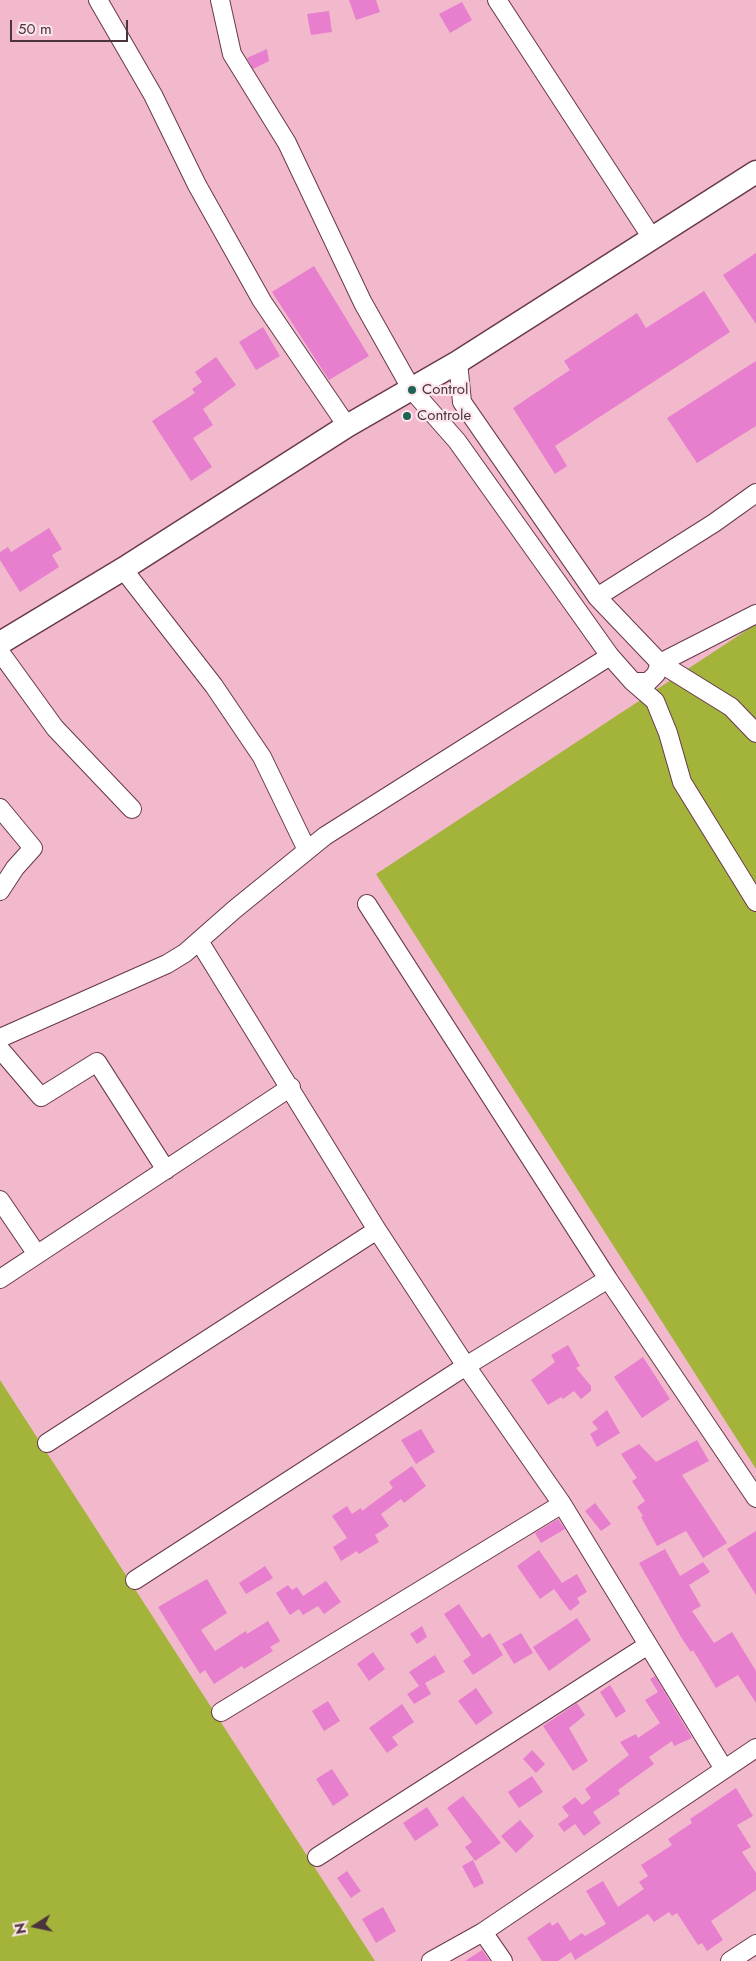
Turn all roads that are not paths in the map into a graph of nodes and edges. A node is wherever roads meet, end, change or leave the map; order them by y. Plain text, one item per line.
1 (98, 0) edge
2 (220, 0) edge
3 (497, 0) edge
4 (756, 172) edge
5 (652, 238) junction
6 (458, 362) junction
7 (412, 390) junction
8 (476, 423) junction
9 (347, 426) junction
10 (457, 441) junction
11 (756, 493) edge
12 (123, 569) junction
13 (596, 598) junction
14 (756, 614) edge
15 (2, 640) edge
16 (610, 656) junction
17 (660, 663) junction
18 (633, 682) junction
19 (756, 733) edge
20 (0, 808) edge
21 (132, 809) dead end
22 (307, 850) junction
23 (0, 891) edge
24 (756, 902) edge
25 (367, 904) dead end
26 (199, 940) junction
27 (0, 1038) edge
28 (0, 1049) edge
29 (291, 1087) junction
30 (166, 1170) junction
31 (0, 1200) edge
32 (377, 1230) junction
33 (36, 1253) junction
34 (0, 1279) edge
35 (608, 1279) junction
36 (466, 1366) junction
37 (47, 1443) dead end
38 (756, 1498) edge
39 (562, 1504) junction
40 (136, 1580) dead end
41 (648, 1645) junction
42 (221, 1712) dead end
43 (756, 1748) edge
44 (724, 1769) junction
45 (317, 1856) dead end
46 (483, 1932) junction
47 (756, 1944) edge
48 (439, 1959) edge
49 (502, 1961) edge
50 (730, 1961) edge

1 - 9 street
2 - 7 street
3 - 5 street
4 - 5 main road
5 - 6 main road
6 - 7 main road
6 - 8 street
7 - 9 main road
7 - 10 street
8 - 10 street
8 - 13 street
9 - 12 main road
10 - 16 street
11 - 13 street
12 - 15 main road
12 - 22 street
13 - 17 street
14 - 17 street
15 - 21 street
16 - 18 street
16 - 22 street
17 - 18 street
17 - 19 street
18 - 24 street
20 - 23 street
22 - 26 street
25 - 35 street
26 - 27 street
26 - 29 street
28 - 30 street
29 - 30 street
29 - 32 street
30 - 33 street
31 - 33 street
32 - 36 street
32 - 37 street
33 - 34 street
35 - 36 street
35 - 38 street
36 - 39 street
36 - 40 street
39 - 41 street
39 - 42 street
41 - 44 street
41 - 45 street
43 - 44 street
44 - 46 street
46 - 48 street
46 - 49 street
47 - 50 street

